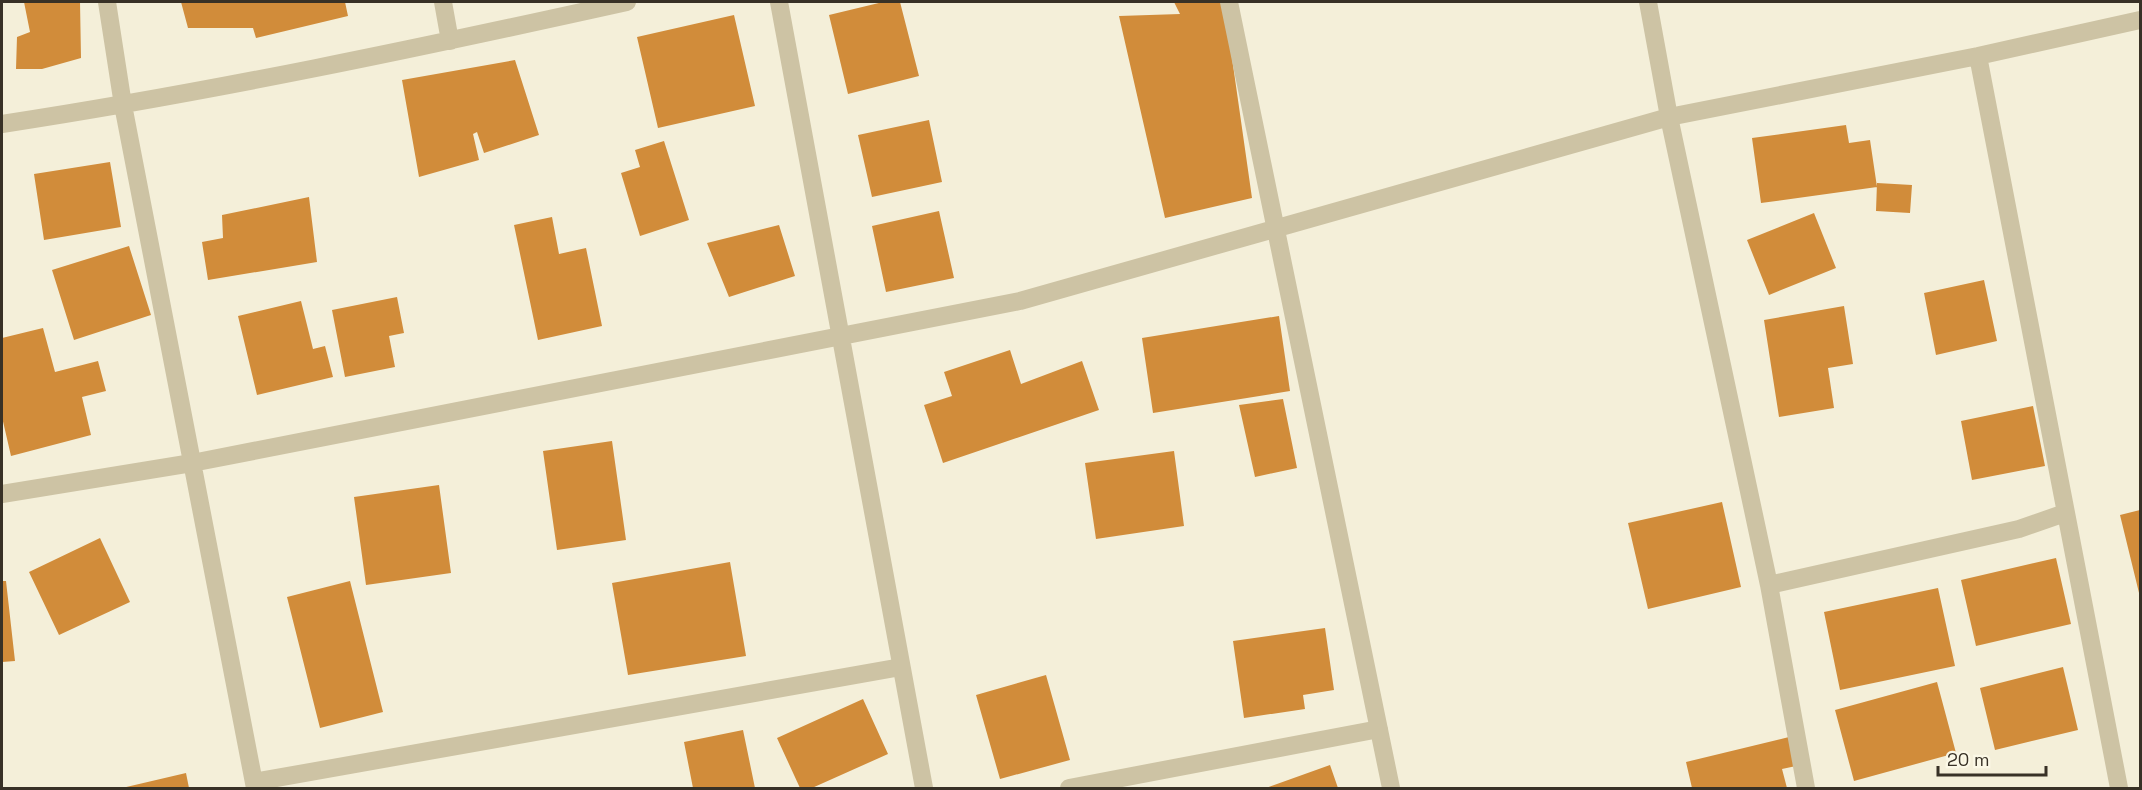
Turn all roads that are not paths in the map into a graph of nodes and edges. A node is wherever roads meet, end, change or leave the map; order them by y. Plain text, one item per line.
1 (106, 2) edge
2 (443, 2) edge
3 (627, 2) edge
4 (779, 2) edge
5 (1229, 2) edge
6 (1648, 2) edge
7 (2140, 20) edge
8 (450, 41) junction
9 (1978, 56) junction
10 (123, 105) junction
11 (1669, 117) junction
12 (2, 124) edge
13 (1274, 229) junction
14 (839, 336) junction
15 (192, 463) junction
16 (2, 494) edge
17 (2065, 513) junction
18 (1769, 585) junction
19 (901, 667) junction
20 (1379, 729) junction
21 (255, 785) edge
22 (924, 789) edge
23 (1068, 789) edge
24 (1391, 789) edge
25 (1806, 789) edge
26 (2119, 789) edge

1 - 10 street
2 - 8 street
3 - 8 street
4 - 14 street
5 - 13 street
6 - 11 street
7 - 9 street
8 - 10 street
9 - 11 street
9 - 17 street
10 - 12 street
10 - 15 street
11 - 13 street
11 - 18 street
13 - 14 street
13 - 20 street
14 - 15 street
14 - 19 street
15 - 16 street
15 - 21 street
17 - 18 street
17 - 26 street
18 - 25 street
19 - 21 street
19 - 22 street
20 - 23 street
20 - 24 street

